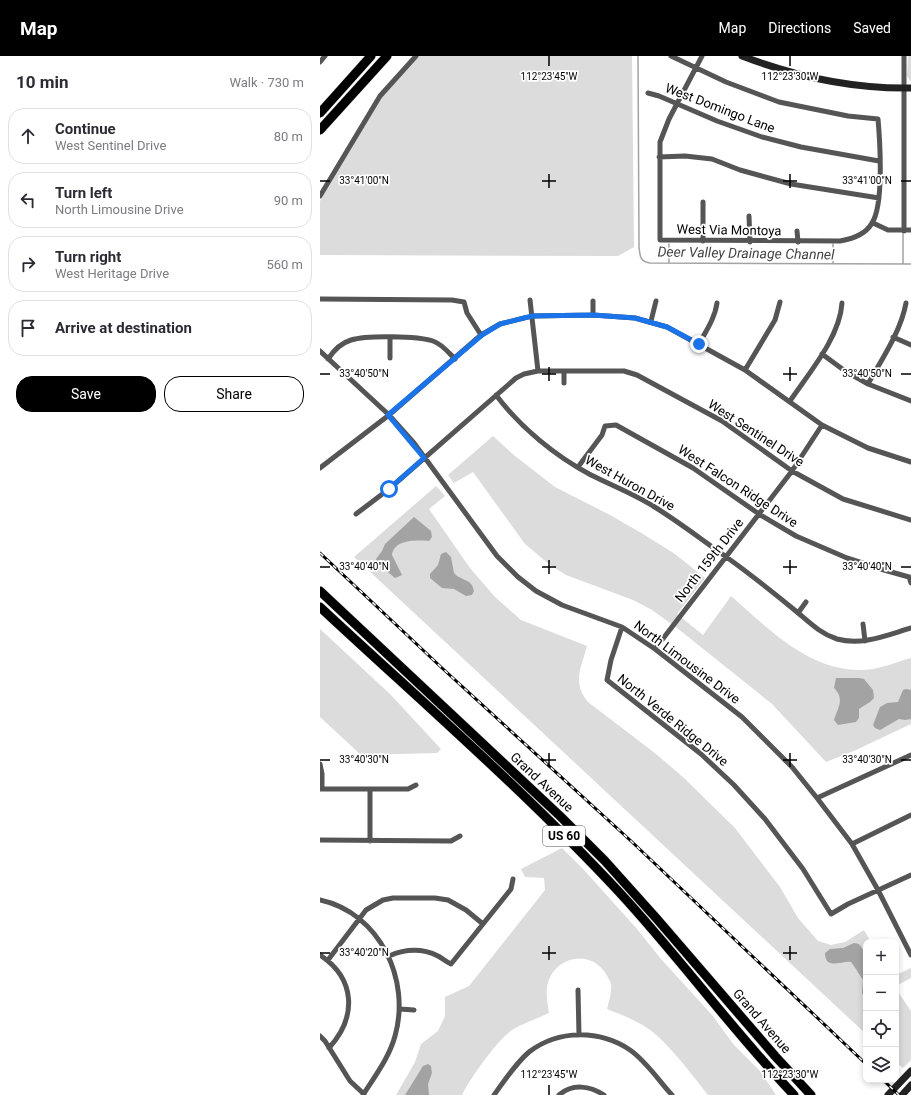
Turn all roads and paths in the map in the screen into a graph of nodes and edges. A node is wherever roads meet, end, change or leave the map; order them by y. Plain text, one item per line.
1 (325, 56) edge
2 (371, 56) edge
3 (387, 56) edge
4 (416, 56) edge
5 (671, 56) edge
6 (702, 56) edge
7 (742, 56) edge
8 (904, 56) edge
9 (320, 62) edge
10 (695, 68) junction
11 (907, 88) edge
12 (648, 93) dead end
13 (678, 103) junction
14 (320, 113) edge
15 (911, 126) edge
16 (904, 127) junction
17 (320, 130) edge
18 (659, 157) junction
19 (879, 161) junction
20 (904, 178) junction
21 (911, 178) edge
22 (320, 196) edge
23 (879, 198) junction
24 (703, 202) dead end
25 (749, 216) dead end
26 (872, 223) junction
27 (911, 230) edge
28 (797, 231) dead end
29 (904, 231) junction
30 (703, 241) junction
31 (750, 242) junction
32 (798, 242) junction
33 (320, 299) edge
34 (530, 300) dead end
35 (593, 301) dead end
36 (656, 301) dead end
37 (780, 302) dead end
38 (842, 302) dead end
39 (718, 303) dead end
40 (906, 303) dead end
41 (593, 315) junction
42 (532, 316) junction
43 (651, 321) junction
44 (482, 335) junction
45 (893, 337) junction
46 (390, 338) junction
47 (699, 344) junction
48 (911, 345) edge
49 (320, 351) edge
50 (822, 354) junction
51 (390, 358) dead end
52 (328, 359) junction
53 (455, 359) junction
54 (746, 370) junction
55 (538, 371) junction
56 (564, 371) junction
57 (564, 383) dead end
58 (868, 384) junction
59 (496, 395) junction
60 (790, 401) junction
61 (911, 402) edge
62 (388, 415) junction
63 (822, 425) junction
64 (424, 458) junction
65 (911, 462) edge
66 (578, 467) junction
67 (320, 468) edge
68 (792, 471) junction
69 (356, 514) dead end
70 (759, 514) junction
71 (911, 520) edge
72 (726, 557) junction
73 (911, 583) edge
74 (320, 591) edge
75 (806, 602) dead end
76 (320, 607) edge
77 (798, 613) junction
78 (863, 624) dead end
79 (622, 627) junction
80 (911, 628) edge
81 (865, 641) junction
82 (655, 649) junction
83 (911, 754) edge
84 (320, 764) edge
85 (416, 785) dead end
86 (321, 789) edge
87 (370, 790) junction
88 (817, 798) junction
89 (911, 815) edge
90 (460, 836) dead end
91 (320, 840) edge
92 (370, 841) junction
93 (852, 844) junction
94 (911, 875) edge
95 (513, 879) dead end
96 (878, 890) junction
97 (320, 900) edge
98 (358, 919) junction
99 (483, 924) junction
100 (320, 955) edge
101 (911, 955) edge
102 (389, 956) junction
103 (328, 960) junction
104 (578, 990) dead end
105 (400, 1009) junction
106 (414, 1010) dead end
107 (579, 1034) junction
108 (320, 1036) edge
109 (328, 1048) junction
110 (911, 1070) edge
111 (773, 1071) junction
112 (911, 1085) edge
113 (364, 1095) edge
114 (494, 1095) edge
115 (559, 1095) edge
116 (604, 1095) edge
117 (672, 1095) edge
118 (787, 1095) edge
119 (794, 1095) edge
120 (811, 1095) edge
121 (888, 1095) edge
122 (902, 1095) edge

1 - 9 street
2 - 14 highway
3 - 17 highway
4 - 22 street
5 - 10 street
6 - 10 street
7 - 11 street
8 - 11 street
10 - 13 street
10 - 19 street
11 - 16 street
12 - 13 street, West Domingo Lane
13 - 18 street
13 - 19 street, West Domingo Lane
15 - 16 street
16 - 20 street
18 - 23 street
18 - 30 street, West Via Montoya
19 - 23 street
20 - 21 street
20 - 29 street
23 - 26 street
24 - 30 street
25 - 31 street
26 - 29 street
26 - 32 street, West Via Montoya
27 - 29 street
28 - 32 street, West Via Montoya
30 - 31 street, West Via Montoya
31 - 32 street, West Via Montoya
33 - 44 street
34 - 42 street
35 - 41 street
36 - 43 street
37 - 54 street
38 - 50 street
39 - 47 street
40 - 45 street
41 - 42 street
41 - 43 street
42 - 44 street
42 - 55 street
43 - 47 street
44 - 53 street
45 - 48 street
45 - 58 street
46 - 51 street
46 - 52 street
46 - 53 street
47 - 54 street
49 - 52 street, North Limousine Drive
50 - 58 street
50 - 60 street
52 - 62 street, North Limousine Drive
53 - 62 street
54 - 60 street
55 - 56 street, West Sentinel Drive
55 - 59 street, West Sentinel Drive
56 - 57 street
56 - 68 street, West Sentinel Drive
58 - 61 street
59 - 64 street, West Sentinel Drive
59 - 66 street, West Huron Drive
60 - 63 street
62 - 64 street, North Limousine Drive
62 - 67 street
63 - 65 street
63 - 68 street, North 159th Drive
64 - 69 street, West Sentinel Drive
64 - 79 street, North Limousine Drive
66 - 70 street, West Falcon Ridge Drive
66 - 72 street, West Huron Drive
68 - 70 street, North 159th Drive
68 - 71 street, West Sentinel Drive
70 - 72 street, North 159th Drive
70 - 73 street, West Falcon Ridge Drive
72 - 77 street, West Huron Drive
72 - 82 street, North 159th Drive
74 - 120 highway, Grand Avenue / US 60
75 - 77 street
76 - 111 highway, Grand Avenue / US 60
77 - 81 street, West Huron Drive
78 - 81 street
79 - 82 street, North Limousine Drive
79 - 96 street, North Verde Ridge Drive
80 - 81 street, West Huron Drive
82 - 88 street, North Limousine Drive
83 - 88 street
84 - 86 street
85 - 87 street
86 - 87 street
87 - 92 street
88 - 93 street, North Limousine Drive
89 - 93 street
90 - 92 street
91 - 92 street
93 - 96 street, North Limousine Drive
94 - 96 street
95 - 99 street
96 - 101 street, North Limousine Drive
97 - 98 street
98 - 99 street
98 - 102 street
98 - 103 street
99 - 102 street
100 - 103 street
102 - 105 street
103 - 109 street
104 - 107 street
105 - 106 street
105 - 113 street
107 - 114 street
107 - 117 street
108 - 109 street
109 - 113 street
110 - 121 street
111 - 118 highway
111 - 119 highway, Grand Avenue / US 60
112 - 122 street
115 - 116 street

